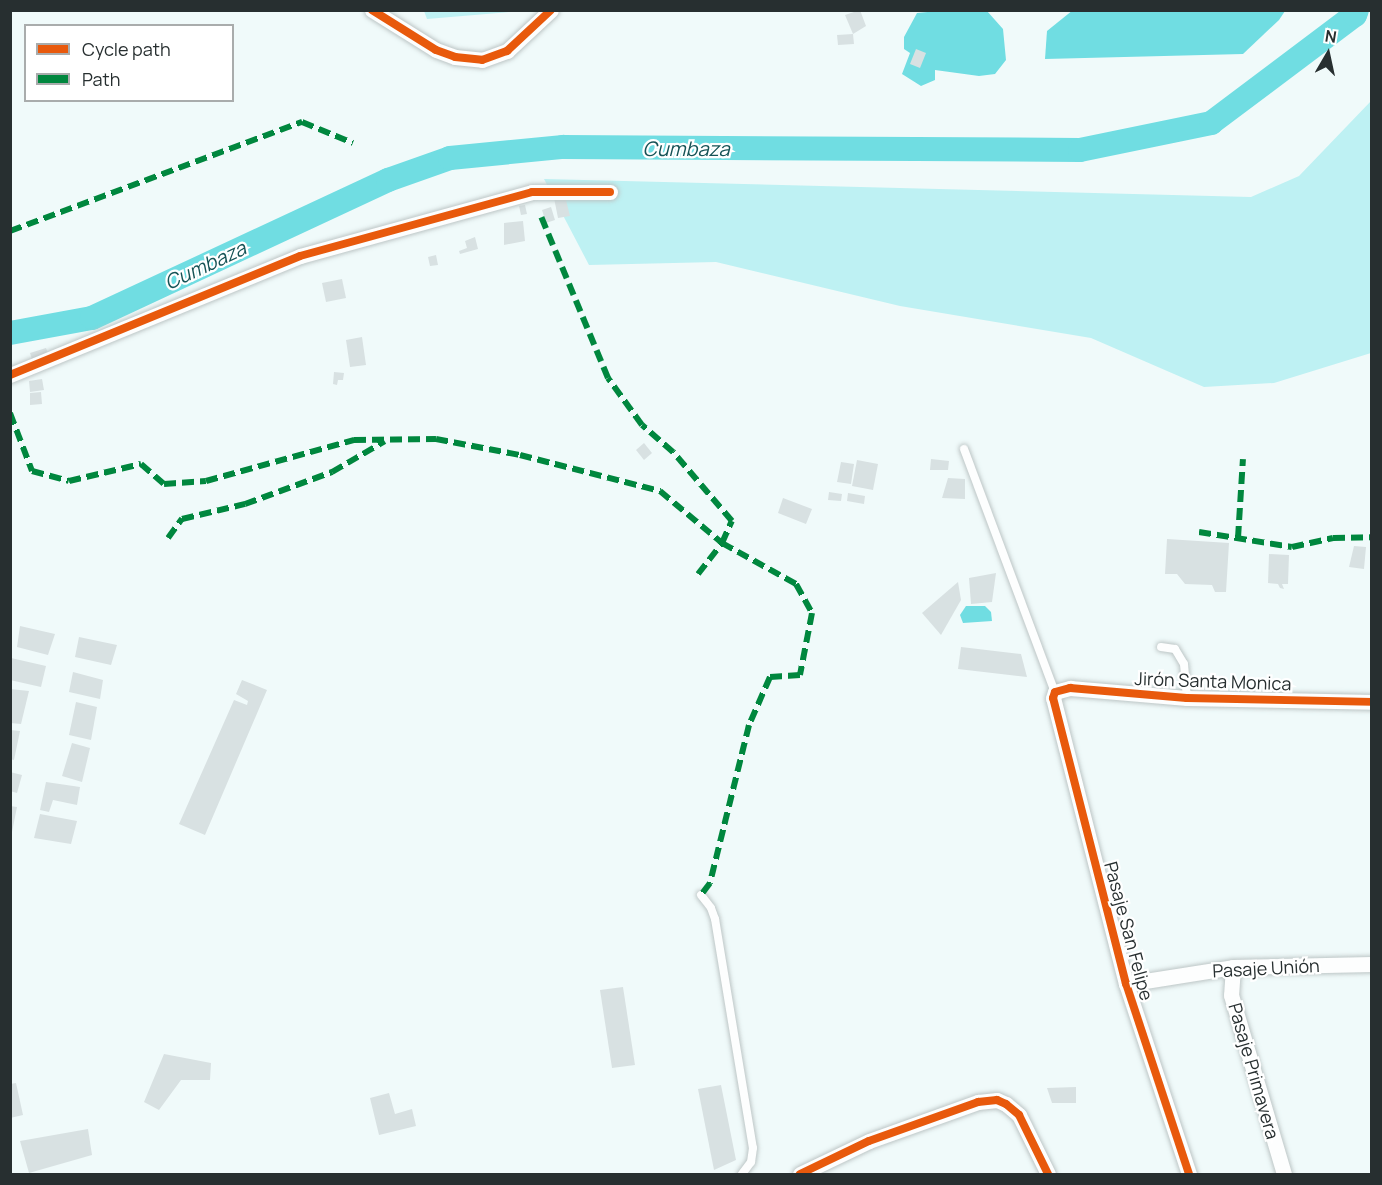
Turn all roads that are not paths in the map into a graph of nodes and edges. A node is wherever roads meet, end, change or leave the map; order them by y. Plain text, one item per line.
1 (372, 10) edge
2 (551, 10) edge
3 (610, 192) dead end
4 (10, 375) edge
5 (964, 449) dead end
6 (1161, 647) dead end
7 (1055, 692) junction
8 (1187, 698) junction
9 (1371, 702) edge
10 (701, 895) dead end
11 (1371, 964) edge
12 (1233, 967) junction
13 (1126, 984) junction
14 (742, 1174) edge
15 (800, 1174) edge
16 (1048, 1174) edge
17 (1189, 1174) edge
18 (1284, 1174) edge

1 - 2 street
3 - 4 street
5 - 7 lane
6 - 8 lane
7 - 8 street, Jirón Santa Monica
7 - 13 street, Pasaje San Felipe
8 - 9 street, Jirón Santa Monica
10 - 14 lane
11 - 12 street, Pasaje Unión
12 - 13 street, Pasaje Unión
12 - 18 street, Pasaje Primavera
13 - 17 street, Pasaje San Felipe
15 - 16 street

